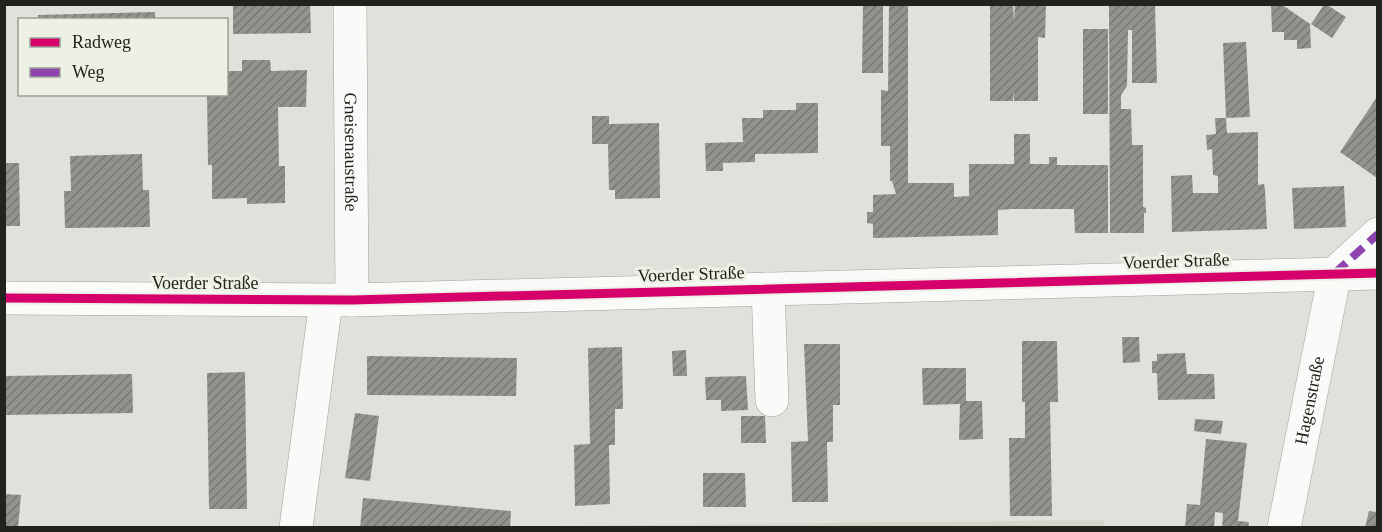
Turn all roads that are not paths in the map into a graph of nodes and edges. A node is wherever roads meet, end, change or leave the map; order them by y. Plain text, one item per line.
1 (350, 4) edge
2 (1377, 234) edge
3 (1335, 273) junction
4 (1377, 273) edge
5 (768, 289) junction
6 (4, 298) edge
7 (339, 300) junction
8 (772, 400) dead end
9 (296, 528) edge
10 (1284, 528) edge

1 - 7 main road, Gneisenaustraße
2 - 3 main road
3 - 4 main road, Voerder Straße
3 - 5 main road, Voerder Straße
3 - 10 main road, Hagenstraße
5 - 7 main road, Voerder Straße
5 - 8 main road
6 - 7 main road, Voerder Straße
7 - 9 main road, Gneisenaustraße

